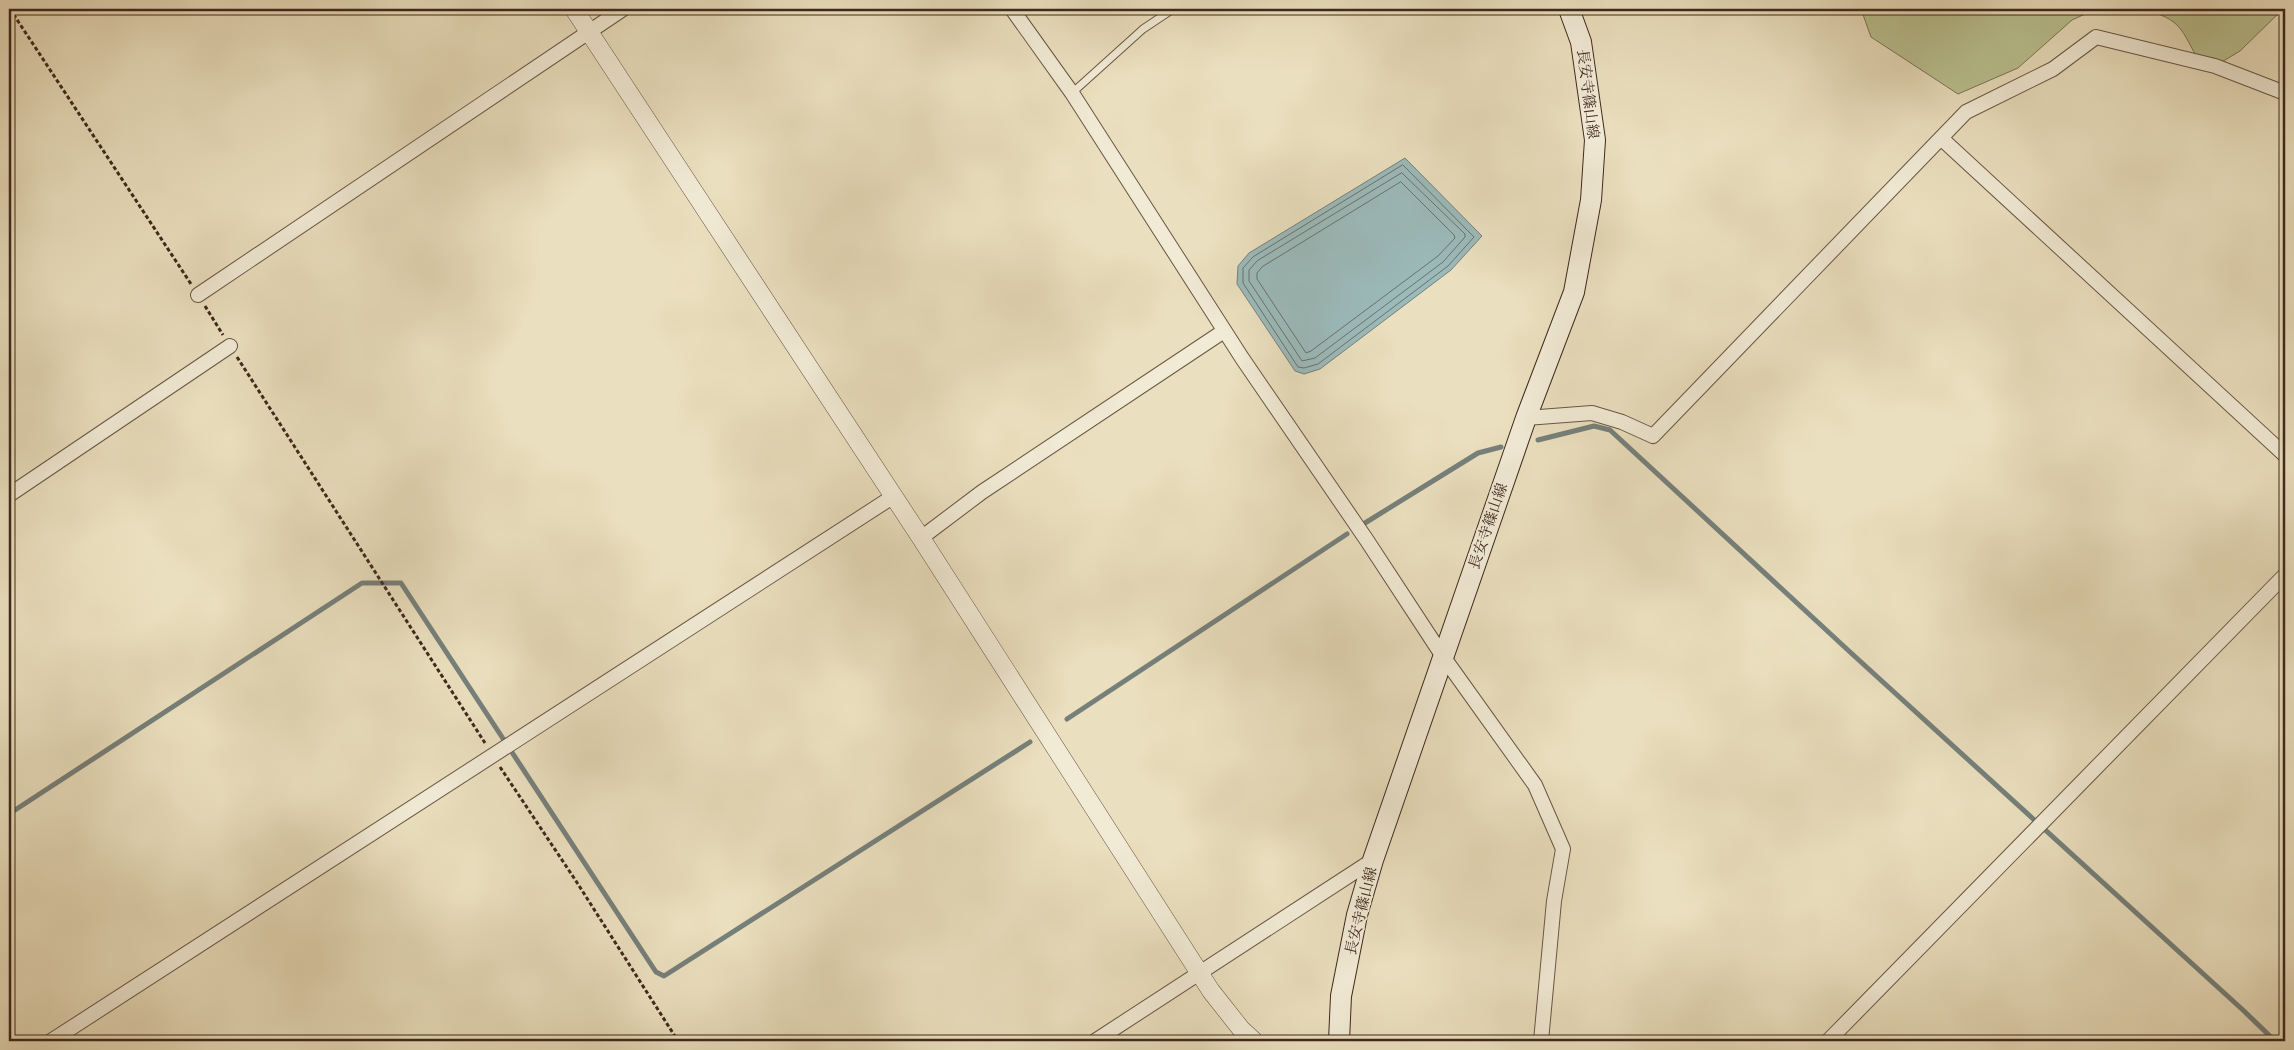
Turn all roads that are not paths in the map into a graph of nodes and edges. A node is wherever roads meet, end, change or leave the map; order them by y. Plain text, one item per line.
1 (574, 9) edge
2 (623, 9) edge
3 (1012, 9) edge
4 (1173, 9) edge
5 (1569, 9) edge
6 (589, 32) junction
7 (1072, 93) junction
8 (2285, 93) edge
9 (1942, 139) junction
10 (198, 294) dead end
11 (1224, 331) junction
12 (230, 346) dead end
13 (1526, 418) junction
14 (2285, 455) edge
15 (9, 495) edge
16 (894, 496) junction
17 (921, 538) junction
18 (2285, 575) edge
19 (1442, 655) junction
20 (1373, 860) junction
21 (1200, 974) junction
22 (51, 1041) edge
23 (1095, 1041) edge
24 (1254, 1041) edge
25 (1339, 1041) edge
26 (1541, 1041) edge
27 (1828, 1041) edge

1 - 6 street
2 - 6 street
3 - 7 street
4 - 7 lane
5 - 13 main road, 長安寺篠山線
6 - 10 street
6 - 16 street
7 - 11 street
8 - 9 street
9 - 13 street
9 - 14 street
11 - 17 street
11 - 19 street
12 - 15 street
13 - 19 main road, 長安寺篠山線
16 - 17 street
16 - 22 street
17 - 21 street
18 - 27 street
19 - 20 main road, 長安寺篠山線
19 - 26 street
20 - 21 street
20 - 25 main road, 長安寺篠山線
21 - 23 street
21 - 24 street

